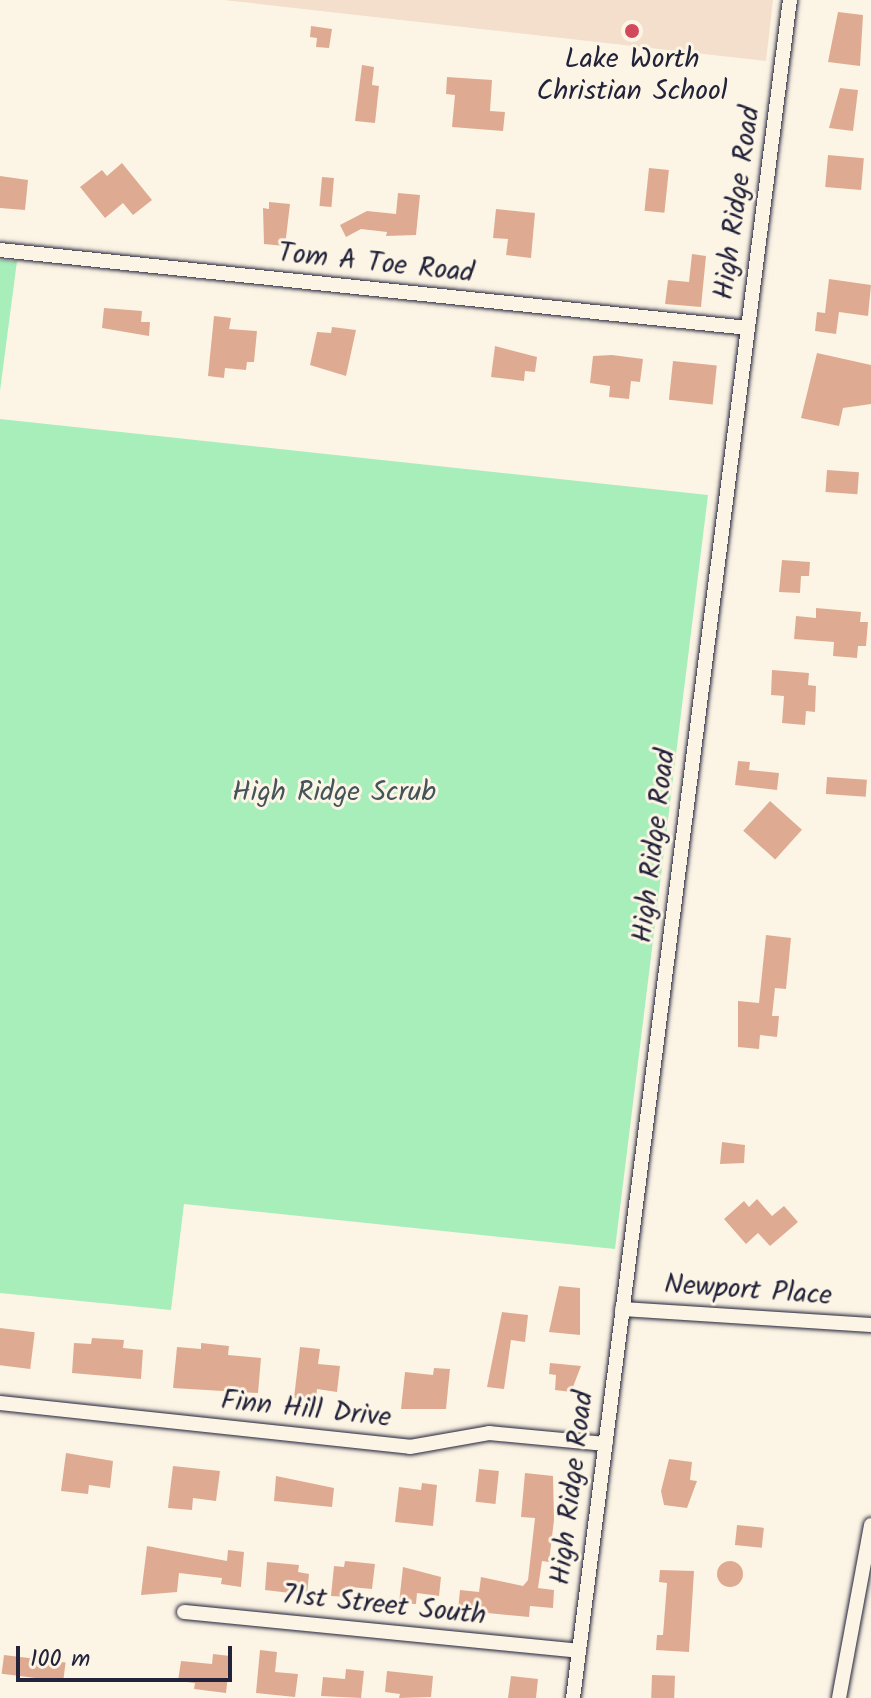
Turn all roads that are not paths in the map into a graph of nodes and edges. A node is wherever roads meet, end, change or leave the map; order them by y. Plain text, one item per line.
1 (790, 0) edge
2 (0, 250) edge
3 (748, 328) junction
4 (622, 1309) junction
5 (871, 1325) edge
6 (0, 1403) edge
7 (605, 1444) junction
8 (871, 1525) edge
9 (184, 1612) dead end
10 (579, 1651) junction
11 (573, 1698) edge
12 (839, 1698) edge

1 - 3 street, High Ridge Road
2 - 3 street, Tom A Toe Road
3 - 4 street, High Ridge Road
4 - 5 street, Newport Place
4 - 7 street, High Ridge Road
6 - 7 street, Finn Hill Drive
7 - 10 street, High Ridge Road
8 - 12 street
9 - 10 street, 71st Street South
10 - 11 street, High Ridge Road

